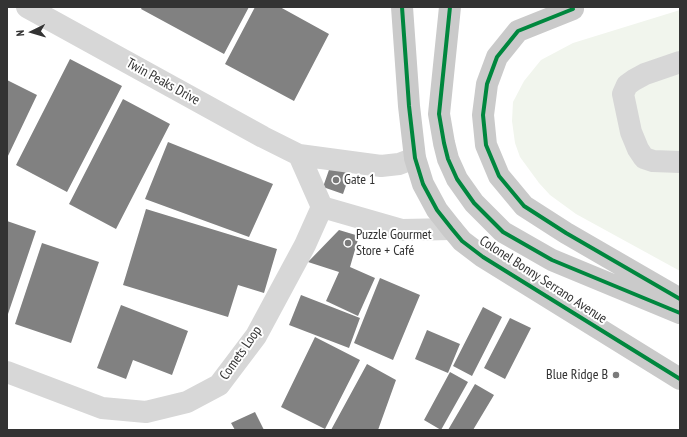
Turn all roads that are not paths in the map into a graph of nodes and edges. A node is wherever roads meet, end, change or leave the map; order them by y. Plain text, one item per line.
1 (26, 7) edge
2 (402, 7) edge
3 (450, 7) edge
4 (573, 8) edge
5 (680, 62) edge
6 (299, 155) junction
7 (415, 158) junction
8 (680, 162) edge
9 (322, 207) junction
10 (452, 229) junction
11 (680, 299) edge
12 (680, 313) edge
13 (7, 372) edge
14 (680, 379) edge

1 - 6 street, Twin Peaks Drive
2 - 7 main road, Colonel Bonny Serrano Avenue
3 - 12 main road, Colonel Bonny Serrano Avenue
4 - 11 main road
5 - 8 street
6 - 7 street, Twin Peaks Drive
6 - 9 street
7 - 10 main road, Colonel Bonny Serrano Avenue
9 - 10 street
9 - 13 street, Comets Loop
10 - 14 main road, Colonel Bonny Serrano Avenue

